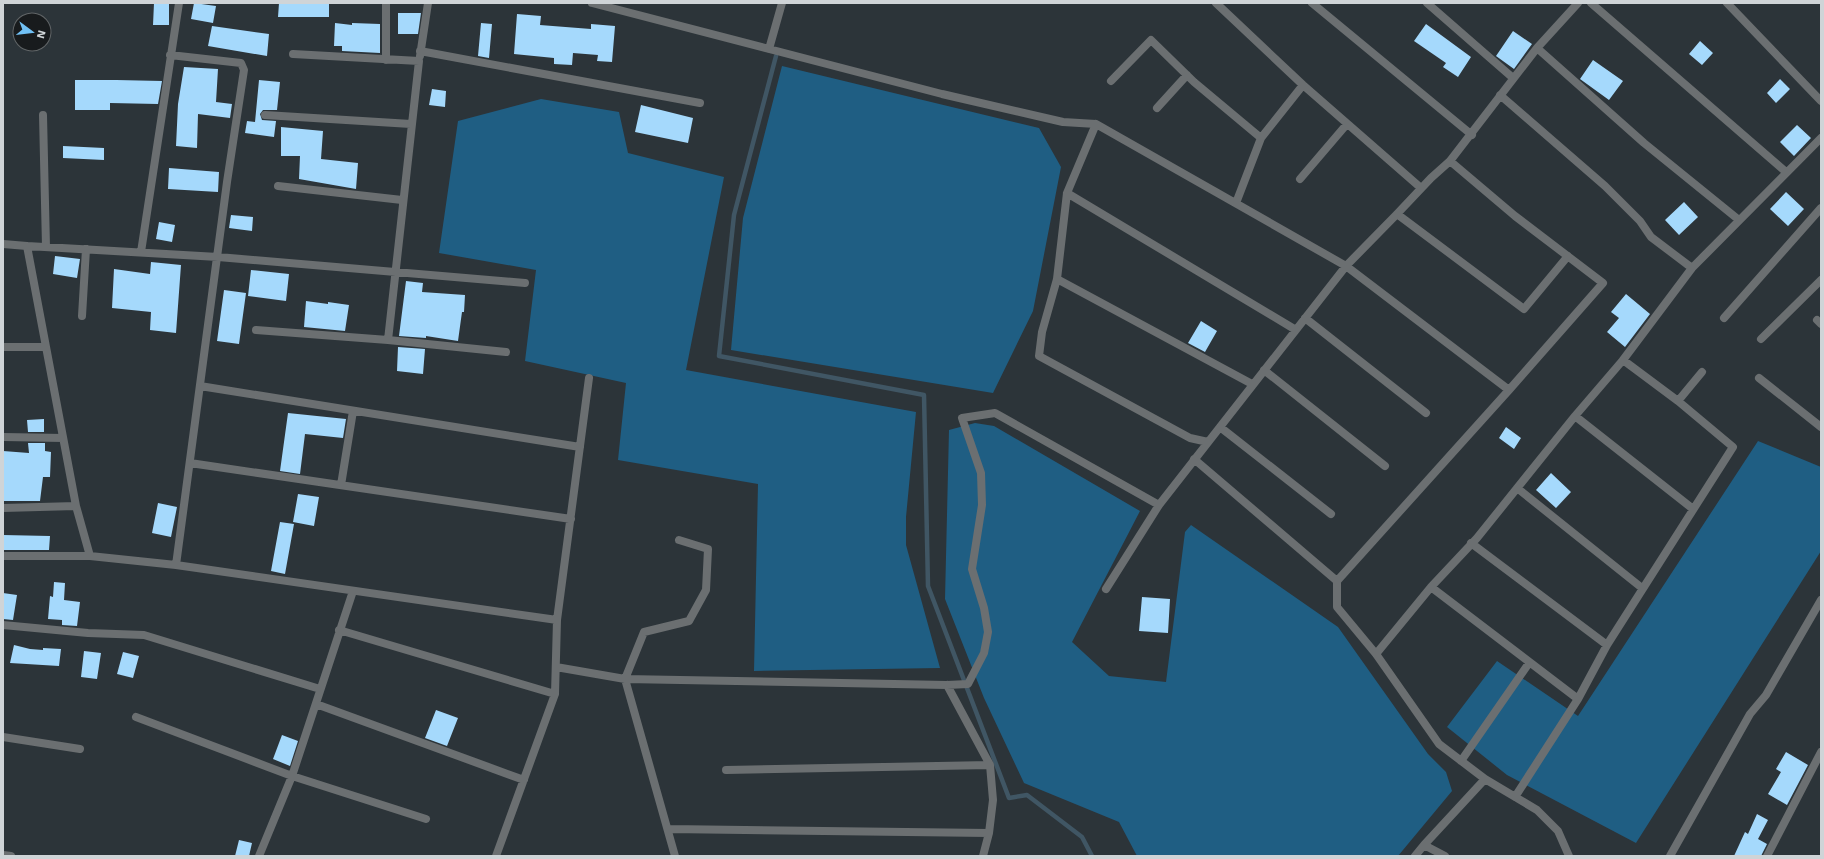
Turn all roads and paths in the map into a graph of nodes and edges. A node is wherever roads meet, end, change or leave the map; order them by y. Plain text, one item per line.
1 (179, 3) edge
2 (386, 3) edge
3 (428, 3) edge
4 (592, 3) edge
5 (782, 3) edge
6 (1216, 3) edge
7 (1312, 3) edge
8 (1427, 3) edge
9 (1591, 3) edge
10 (1727, 3) edge
11 (1572, 5) edge
12 (1536, 48) junction
13 (769, 49) junction
14 (420, 51) junction
15 (293, 54) dead end
16 (170, 55) junction
17 (386, 60) junction
18 (419, 61) junction
19 (1187, 75) junction
20 (1512, 78) junction
21 (1111, 81) dead end
22 (1303, 85) junction
23 (1500, 95) junction
24 (1821, 101) edge
25 (700, 103) dead end
26 (1157, 108) dead end
27 (265, 114) dead end
28 (43, 115) dead end
29 (412, 124) junction
30 (1096, 124) junction
31 (1347, 124) junction
32 (1472, 135) junction
33 (1261, 138) junction
34 (1821, 138) edge
35 (1450, 161) junction
36 (1786, 172) junction
37 (1300, 178) dead end
38 (278, 186) dead end
39 (1421, 188) junction
40 (1067, 193) junction
41 (402, 200) junction
42 (1236, 203) junction
43 (1821, 208) edge
44 (1397, 214) junction
45 (1739, 220) junction
46 (3, 244) edge
47 (27, 246) junction
48 (46, 247) junction
49 (86, 249) junction
50 (141, 252) junction
51 (218, 256) junction
52 (1568, 256) junction
53 (1346, 266) junction
54 (1692, 268) junction
55 (396, 272) junction
56 (1057, 280) junction
57 (1821, 280) edge
58 (526, 283) dead end
59 (82, 316) dead end
60 (1305, 318) junction
61 (1724, 318) dead end
62 (256, 330) dead end
63 (1296, 330) junction
64 (1761, 339) dead end
65 (388, 340) junction
66 (3, 347) edge
67 (46, 348) junction
68 (506, 352) dead end
69 (1623, 360) junction
70 (1264, 370) junction
71 (1702, 372) dead end
72 (589, 378) dead end
73 (1759, 378) dead end
74 (1252, 384) junction
75 (200, 386) junction
76 (1510, 390) junction
77 (1678, 401) junction
78 (353, 411) junction
79 (1426, 413) dead end
80 (1574, 416) junction
81 (1220, 427) junction
82 (1821, 427) edge
83 (3, 437) edge
84 (63, 438) junction
85 (1208, 442) junction
86 (580, 447) junction
87 (1194, 460) junction
88 (190, 463) junction
89 (1385, 466) dead end
90 (341, 485) junction
91 (1517, 488) junction
92 (1159, 505) junction
93 (76, 506) junction
94 (3, 508) edge
95 (1693, 509) junction
96 (1331, 514) dead end
97 (570, 519) junction
98 (679, 540) dead end
99 (1472, 543) junction
100 (3, 556) edge
101 (90, 556) junction
102 (176, 565) junction
103 (1337, 581) junction
104 (1431, 587) junction
105 (1642, 588) junction
106 (1106, 589) dead end
107 (353, 591) junction
108 (1821, 600) edge
109 (557, 620) junction
110 (3, 625) edge
111 (339, 630) junction
112 (1606, 646) junction
113 (1376, 654) junction
114 (1529, 663) junction
115 (556, 667) junction
116 (626, 679) junction
117 (947, 685) junction
118 (320, 689) junction
119 (555, 694) junction
120 (1578, 699) junction
121 (316, 704) junction
122 (136, 717) dead end
123 (3, 737) edge
124 (80, 749) dead end
125 (1821, 752) edge
126 (1461, 761) junction
127 (990, 765) junction
128 (726, 770) dead end
129 (292, 776) junction
130 (524, 780) junction
131 (1485, 780) junction
132 (1514, 797) junction
133 (426, 819) dead end
134 (669, 830) junction
135 (989, 833) junction
136 (1424, 845) junction
137 (3, 855) edge
138 (11, 856) edge
139 (259, 856) edge
140 (496, 856) edge
141 (675, 856) edge
142 (983, 856) edge
143 (1415, 856) edge
144 (1445, 856) edge
145 (1568, 856) edge
146 (1670, 856) edge
147 (1767, 856) edge

1 - 16 street
2 - 17 street
3 - 14 street
4 - 13 street
5 - 13 street
6 - 22 street
7 - 32 street
8 - 20 street
9 - 36 street
10 - 24 street
11 - 12 street
12 - 20 street
12 - 45 street
13 - 30 street
14 - 18 street
14 - 25 street
15 - 17 street
16 - 50 street
16 - 51 street
17 - 18 street
18 - 29 street
19 - 21 street
19 - 26 street
19 - 33 street
20 - 23 street
22 - 31 street
22 - 33 street
23 - 32 street
23 - 54 street
27 - 29 street
28 - 48 street
29 - 41 street
30 - 40 street
30 - 42 street
31 - 37 street
31 - 39 street
32 - 35 street
33 - 42 street
34 - 36 street
35 - 39 street
35 - 52 street
36 - 45 street
38 - 41 street
39 - 44 street
40 - 56 street
40 - 63 street
41 - 55 street
42 - 53 street
43 - 61 street
44 - 52 street
44 - 53 street
45 - 54 street
46 - 47 street
47 - 48 street
47 - 67 street
48 - 49 street
49 - 50 street
49 - 59 street
50 - 51 street
51 - 55 street
51 - 75 street
52 - 76 street
53 - 60 street
53 - 76 street
54 - 69 street
55 - 58 street
55 - 65 street
56 - 74 street
56 - 85 street
57 - 64 street
60 - 63 street
60 - 79 street
62 - 65 street
63 - 70 street
65 - 68 street
66 - 67 street
67 - 84 street
69 - 77 street
69 - 80 street
70 - 74 street
70 - 89 street
71 - 77 street
72 - 86 street
73 - 82 street
74 - 81 street
75 - 78 street
75 - 88 street
76 - 103 street
77 - 95 street
78 - 86 street
78 - 90 street
80 - 91 street
80 - 95 street
81 - 85 street
81 - 96 street
83 - 84 street
84 - 93 street
85 - 87 street
86 - 97 street
87 - 92 street
87 - 103 street
88 - 90 street
88 - 102 street
90 - 97 street
91 - 99 street
91 - 105 street
92 - 106 street
92 - 117 street
93 - 94 street
93 - 101 street
95 - 105 street
97 - 109 street
98 - 116 street
99 - 104 street
99 - 112 street
100 - 101 street
101 - 102 street
102 - 107 street
103 - 113 street
104 - 113 street
104 - 114 street
105 - 112 street
107 - 109 street
107 - 111 street
108 - 146 street
109 - 115 street
110 - 118 street
111 - 118 street
111 - 119 street
112 - 120 street
113 - 126 street
114 - 120 street
114 - 126 street
115 - 116 street
115 - 119 street
116 - 117 street
116 - 134 street
117 - 127 street
118 - 121 street
119 - 130 street
120 - 132 street
121 - 129 street
121 - 130 street
122 - 129 street
123 - 124 street
125 - 147 street
126 - 131 street
127 - 128 street
127 - 135 street
129 - 133 street
129 - 139 street
130 - 140 street
131 - 132 street
131 - 136 street
132 - 145 street
134 - 135 street
134 - 141 street
135 - 142 street
136 - 143 street
136 - 144 street
137 - 138 street

